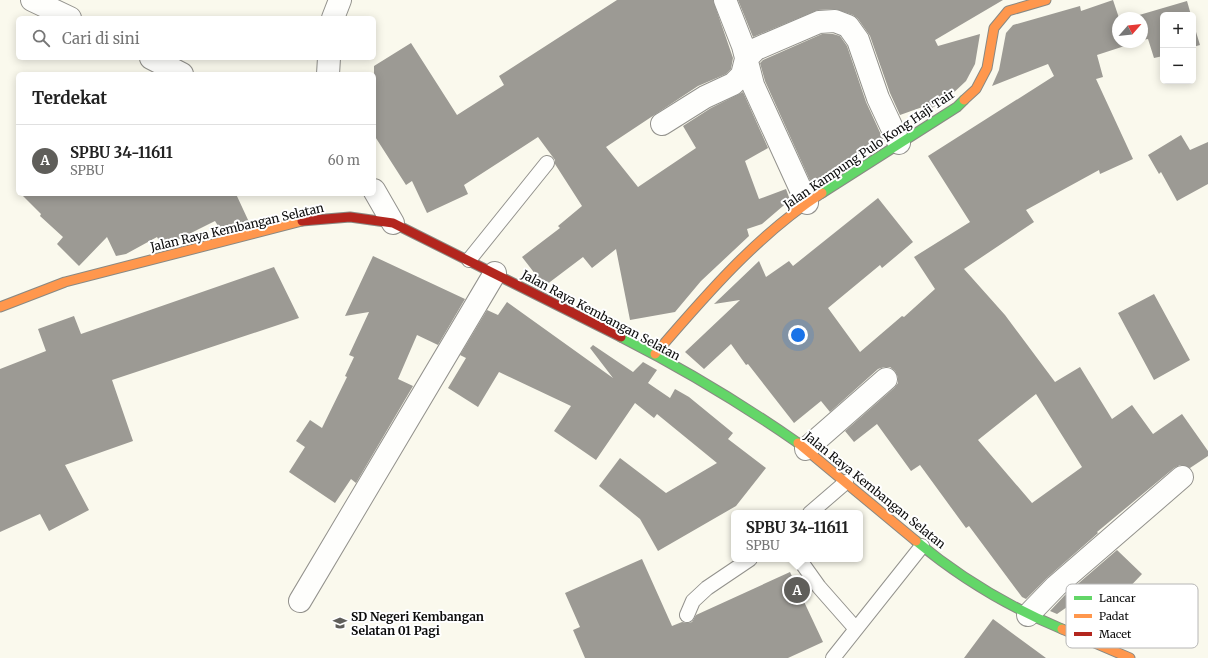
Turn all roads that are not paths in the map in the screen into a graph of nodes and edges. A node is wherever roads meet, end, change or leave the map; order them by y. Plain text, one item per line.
1 (32, 0) edge
2 (340, 0) edge
3 (725, 0) edge
4 (1046, 0) edge
5 (66, 16) edge
6 (334, 16) edge
7 (746, 59) junction
8 (155, 60) edge
9 (329, 60) edge
10 (178, 72) edge
11 (328, 72) edge
12 (662, 124) dead end
13 (899, 143) junction
14 (547, 163) dead end
15 (376, 193) edge
16 (807, 203) junction
17 (393, 223) junction
18 (469, 260) junction
19 (495, 273) junction
20 (0, 307) edge
21 (655, 354) junction
22 (886, 379) dead end
23 (806, 449) junction
24 (1182, 477) dead end
25 (846, 482) junction
26 (813, 510) edge
27 (922, 546) junction
28 (746, 562) edge
29 (802, 562) edge
30 (300, 601) dead end
31 (687, 615) dead end
32 (1028, 615) junction
33 (856, 629) junction
34 (1066, 631) edge
35 (1106, 648) edge
36 (833, 658) edge
37 (1130, 658) edge

1 - 5 street
2 - 6 street
3 - 7 street
4 - 13 main road, Jalan Kampung Pulo Kong Haji Tair
7 - 12 street
7 - 13 street
7 - 16 street
8 - 10 street
9 - 11 street
13 - 16 main road, Jalan Kampung Pulo Kong Haji Tair
14 - 18 lane
15 - 17 street
16 - 21 main road, Jalan Kampung Pulo Kong Haji Tair
17 - 18 main road, Jalan Raya Kembangan Selatan
17 - 20 main road, Jalan Raya Kembangan Selatan
18 - 19 main road, Jalan Raya Kembangan Selatan
19 - 21 main road, Jalan Raya Kembangan Selatan
19 - 30 street
21 - 23 main road, Jalan Raya Kembangan Selatan
22 - 23 street
23 - 25 main road, Jalan Raya Kembangan Selatan
24 - 32 street
25 - 26 lane
25 - 27 main road, Jalan Raya Kembangan Selatan
27 - 32 main road, Jalan Raya Kembangan Selatan
27 - 33 lane
28 - 31 lane
29 - 33 lane
32 - 34 main road, Jalan Raya Kembangan Selatan
33 - 36 lane
35 - 37 main road, Jalan Raya Kembangan Selatan

